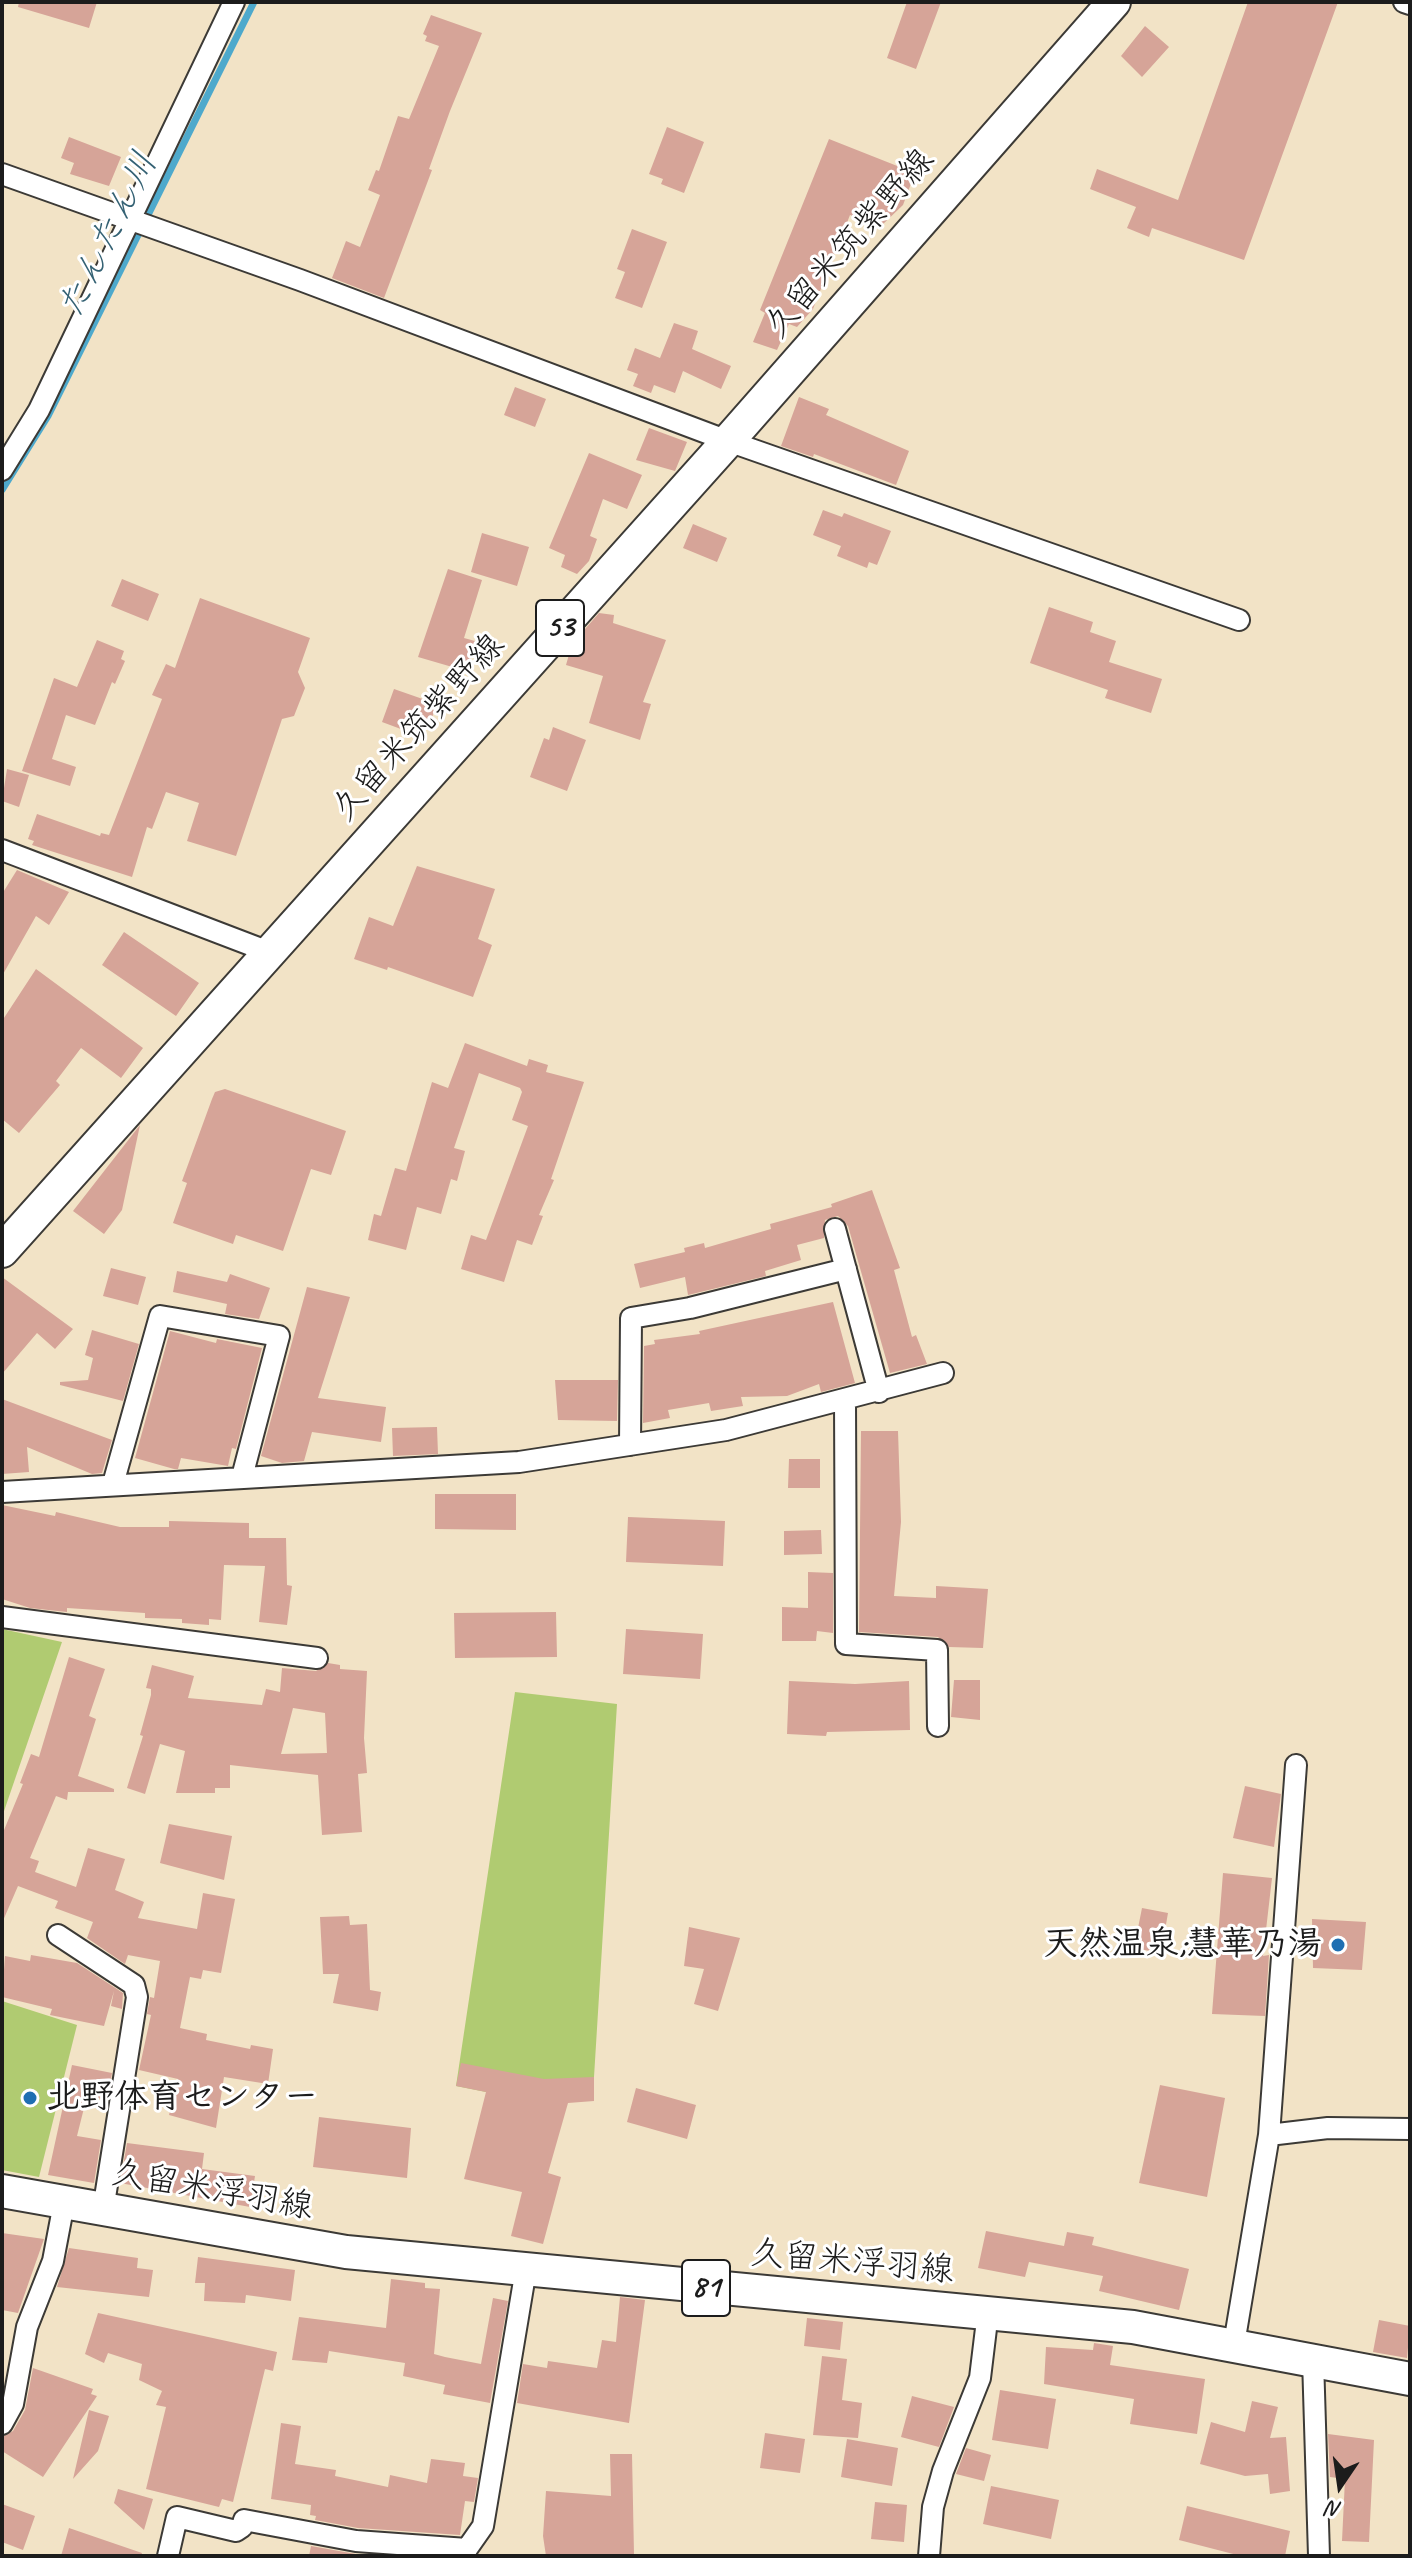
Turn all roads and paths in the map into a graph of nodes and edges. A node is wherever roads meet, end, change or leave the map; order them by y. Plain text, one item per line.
1 (234, 2) edge
2 (1114, 2) edge
3 (1404, 2) edge
4 (1410, 4) edge
5 (2, 174) edge
6 (139, 225) junction
7 (728, 441) junction
8 (2, 470) edge
9 (1239, 620) dead end
10 (2, 850) edge
11 (269, 952) junction
12 (835, 1229) dead end
13 (2, 1251) edge
14 (846, 1269) junction
15 (943, 1373) dead end
16 (879, 1392) junction
17 (845, 1401) junction
18 (630, 1445) junction
19 (242, 1477) junction
20 (113, 1484) junction
21 (2, 1492) edge
22 (2, 1617) edge
23 (317, 1658) dead end
24 (938, 1726) dead end
25 (1296, 1765) dead end
26 (58, 1935) dead end
27 (1410, 2129) edge
28 (1269, 2135) junction
29 (2, 2191) edge
30 (64, 2203) junction
31 (103, 2210) junction
32 (526, 2269) junction
33 (988, 2312) junction
34 (1234, 2344) junction
35 (1313, 2359) junction
36 (1410, 2379) edge
37 (2, 2424) edge
38 (464, 2553) edge
39 (168, 2556) edge
40 (929, 2556) edge
41 (1319, 2556) edge

1 - 6 street
2 - 7 main road, 久留米筑紫野線 / 53
3 - 4 street
5 - 6 street
6 - 7 street
6 - 8 street
7 - 9 street
7 - 11 main road, 久留米筑紫野線 / 53
10 - 11 street
11 - 13 main road, 久留米筑紫野線 / 53
12 - 14 street
14 - 16 street
14 - 18 street
15 - 16 street
16 - 17 street
17 - 18 street
17 - 24 street
18 - 19 street
19 - 20 street
19 - 20 street
20 - 21 street
22 - 23 street
25 - 28 street
26 - 31 street
27 - 28 street
28 - 34 street
29 - 30 main road, 久留米浮羽線 / 81
30 - 31 main road, 久留米浮羽線 / 81
30 - 37 street
31 - 32 main road, 久留米浮羽線 / 81
32 - 33 main road, 久留米浮羽線 / 81
32 - 38 street
33 - 34 main road, 久留米浮羽線 / 81
33 - 40 street
34 - 35 main road, 久留米浮羽線 / 81
35 - 36 main road, 久留米浮羽線 / 81
35 - 41 street
38 - 39 street

